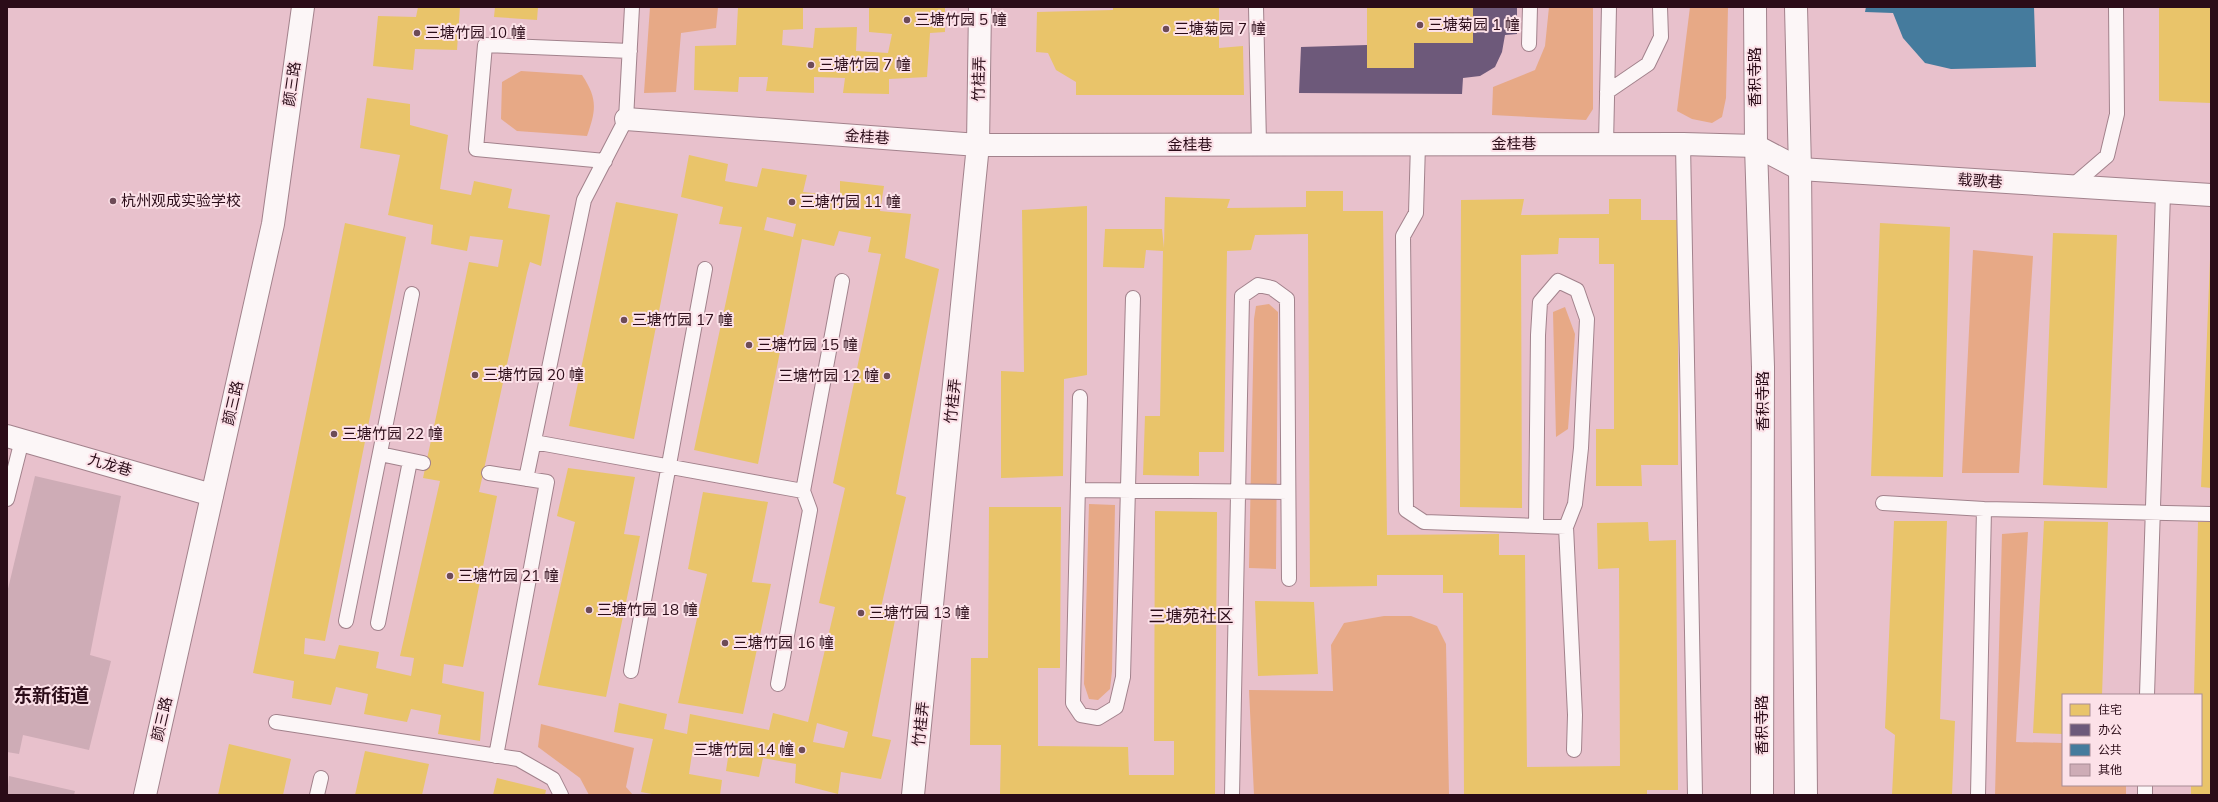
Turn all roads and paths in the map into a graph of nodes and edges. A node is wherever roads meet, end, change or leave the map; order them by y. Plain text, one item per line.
1 (303, 7) edge
2 (632, 7) edge
3 (980, 7) edge
4 (1256, 7) edge
5 (1530, 7) edge
6 (1609, 7) edge
7 (1660, 7) edge
8 (1755, 7) edge
9 (1796, 7) edge
10 (2116, 7) edge
11 (1529, 44) dead end
12 (630, 51) junction
13 (1607, 92) junction
14 (626, 119) junction
15 (1259, 144) junction
16 (1418, 144) junction
17 (1606, 144) junction
18 (1683, 144) junction
19 (978, 145) junction
20 (1756, 146) junction
21 (605, 161) junction
22 (1800, 169) junction
23 (2071, 187) junction
24 (2163, 193) junction
25 (2211, 195) edge
26 (705, 269) dead end
27 (842, 281) dead end
28 (412, 294) dead end
29 (1133, 298) dead end
30 (1080, 397) dead end
31 (14, 438) edge
32 (534, 442) junction
33 (380, 454) junction
34 (668, 467) junction
35 (489, 473) dead end
36 (526, 479) junction
37 (1078, 490) junction
38 (803, 491) junction
39 (1128, 491) junction
40 (1238, 491) junction
41 (1288, 492) junction
42 (212, 495) junction
43 (7, 499) edge
44 (1884, 503) dead end
45 (1984, 509) junction
46 (2152, 512) junction
47 (2211, 514) edge
48 (1536, 526) junction
49 (1566, 526) junction
50 (1289, 579) dead end
51 (346, 621) dead end
52 (378, 623) dead end
53 (631, 671) dead end
54 (778, 684) dead end
55 (2147, 694) edge
56 (276, 722) dead end
57 (1574, 750) dead end
58 (496, 756) junction
59 (321, 778) dead end
60 (145, 795) edge
61 (317, 795) edge
62 (561, 795) edge
63 (914, 795) edge
64 (1232, 795) edge
65 (1695, 795) edge
66 (1762, 795) edge
67 (1806, 795) edge
68 (1978, 795) edge

1 - 42 street, 颜三路
2 - 12 lane
3 - 19 street, 竹桂弄
4 - 15 lane
5 - 11 lane
6 - 13 lane
7 - 13 lane
8 - 20 street, 香积寺路
9 - 22 street
10 - 23 lane
12 - 14 lane
12 - 21 lane
13 - 17 lane
14 - 19 street, 金桂巷
14 - 21 lane
15 - 16 street, 金桂巷
15 - 19 street, 金桂巷
16 - 17 street, 金桂巷
16 - 48 lane
17 - 18 street, 金桂巷
18 - 20 street, 金桂巷
18 - 65 lane
19 - 63 street, 竹桂弄
20 - 22 street, 载歌巷
20 - 66 street, 香积寺路
21 - 32 lane
22 - 23 street, 载歌巷
22 - 67 street
23 - 24 street, 载歌巷
24 - 25 street, 载歌巷
24 - 46 lane
26 - 34 lane
27 - 38 lane
28 - 33 lane
29 - 39 lane
30 - 37 lane
31 - 42 street, 九龙巷
31 - 43 lane
32 - 34 lane
32 - 36 lane
33 - 51 lane
33 - 52 lane
34 - 38 lane
34 - 53 lane
35 - 36 lane
36 - 58 lane
37 - 39 lane
37 - 39 lane
38 - 54 lane
39 - 40 lane
40 - 41 lane
40 - 41 lane
40 - 64 lane
41 - 50 lane
42 - 60 street, 颜三路
44 - 45 lane
45 - 46 lane
45 - 68 lane
46 - 47 lane
46 - 55 lane
48 - 49 lane
48 - 49 lane
49 - 57 lane
56 - 58 lane
58 - 62 lane
59 - 61 lane

